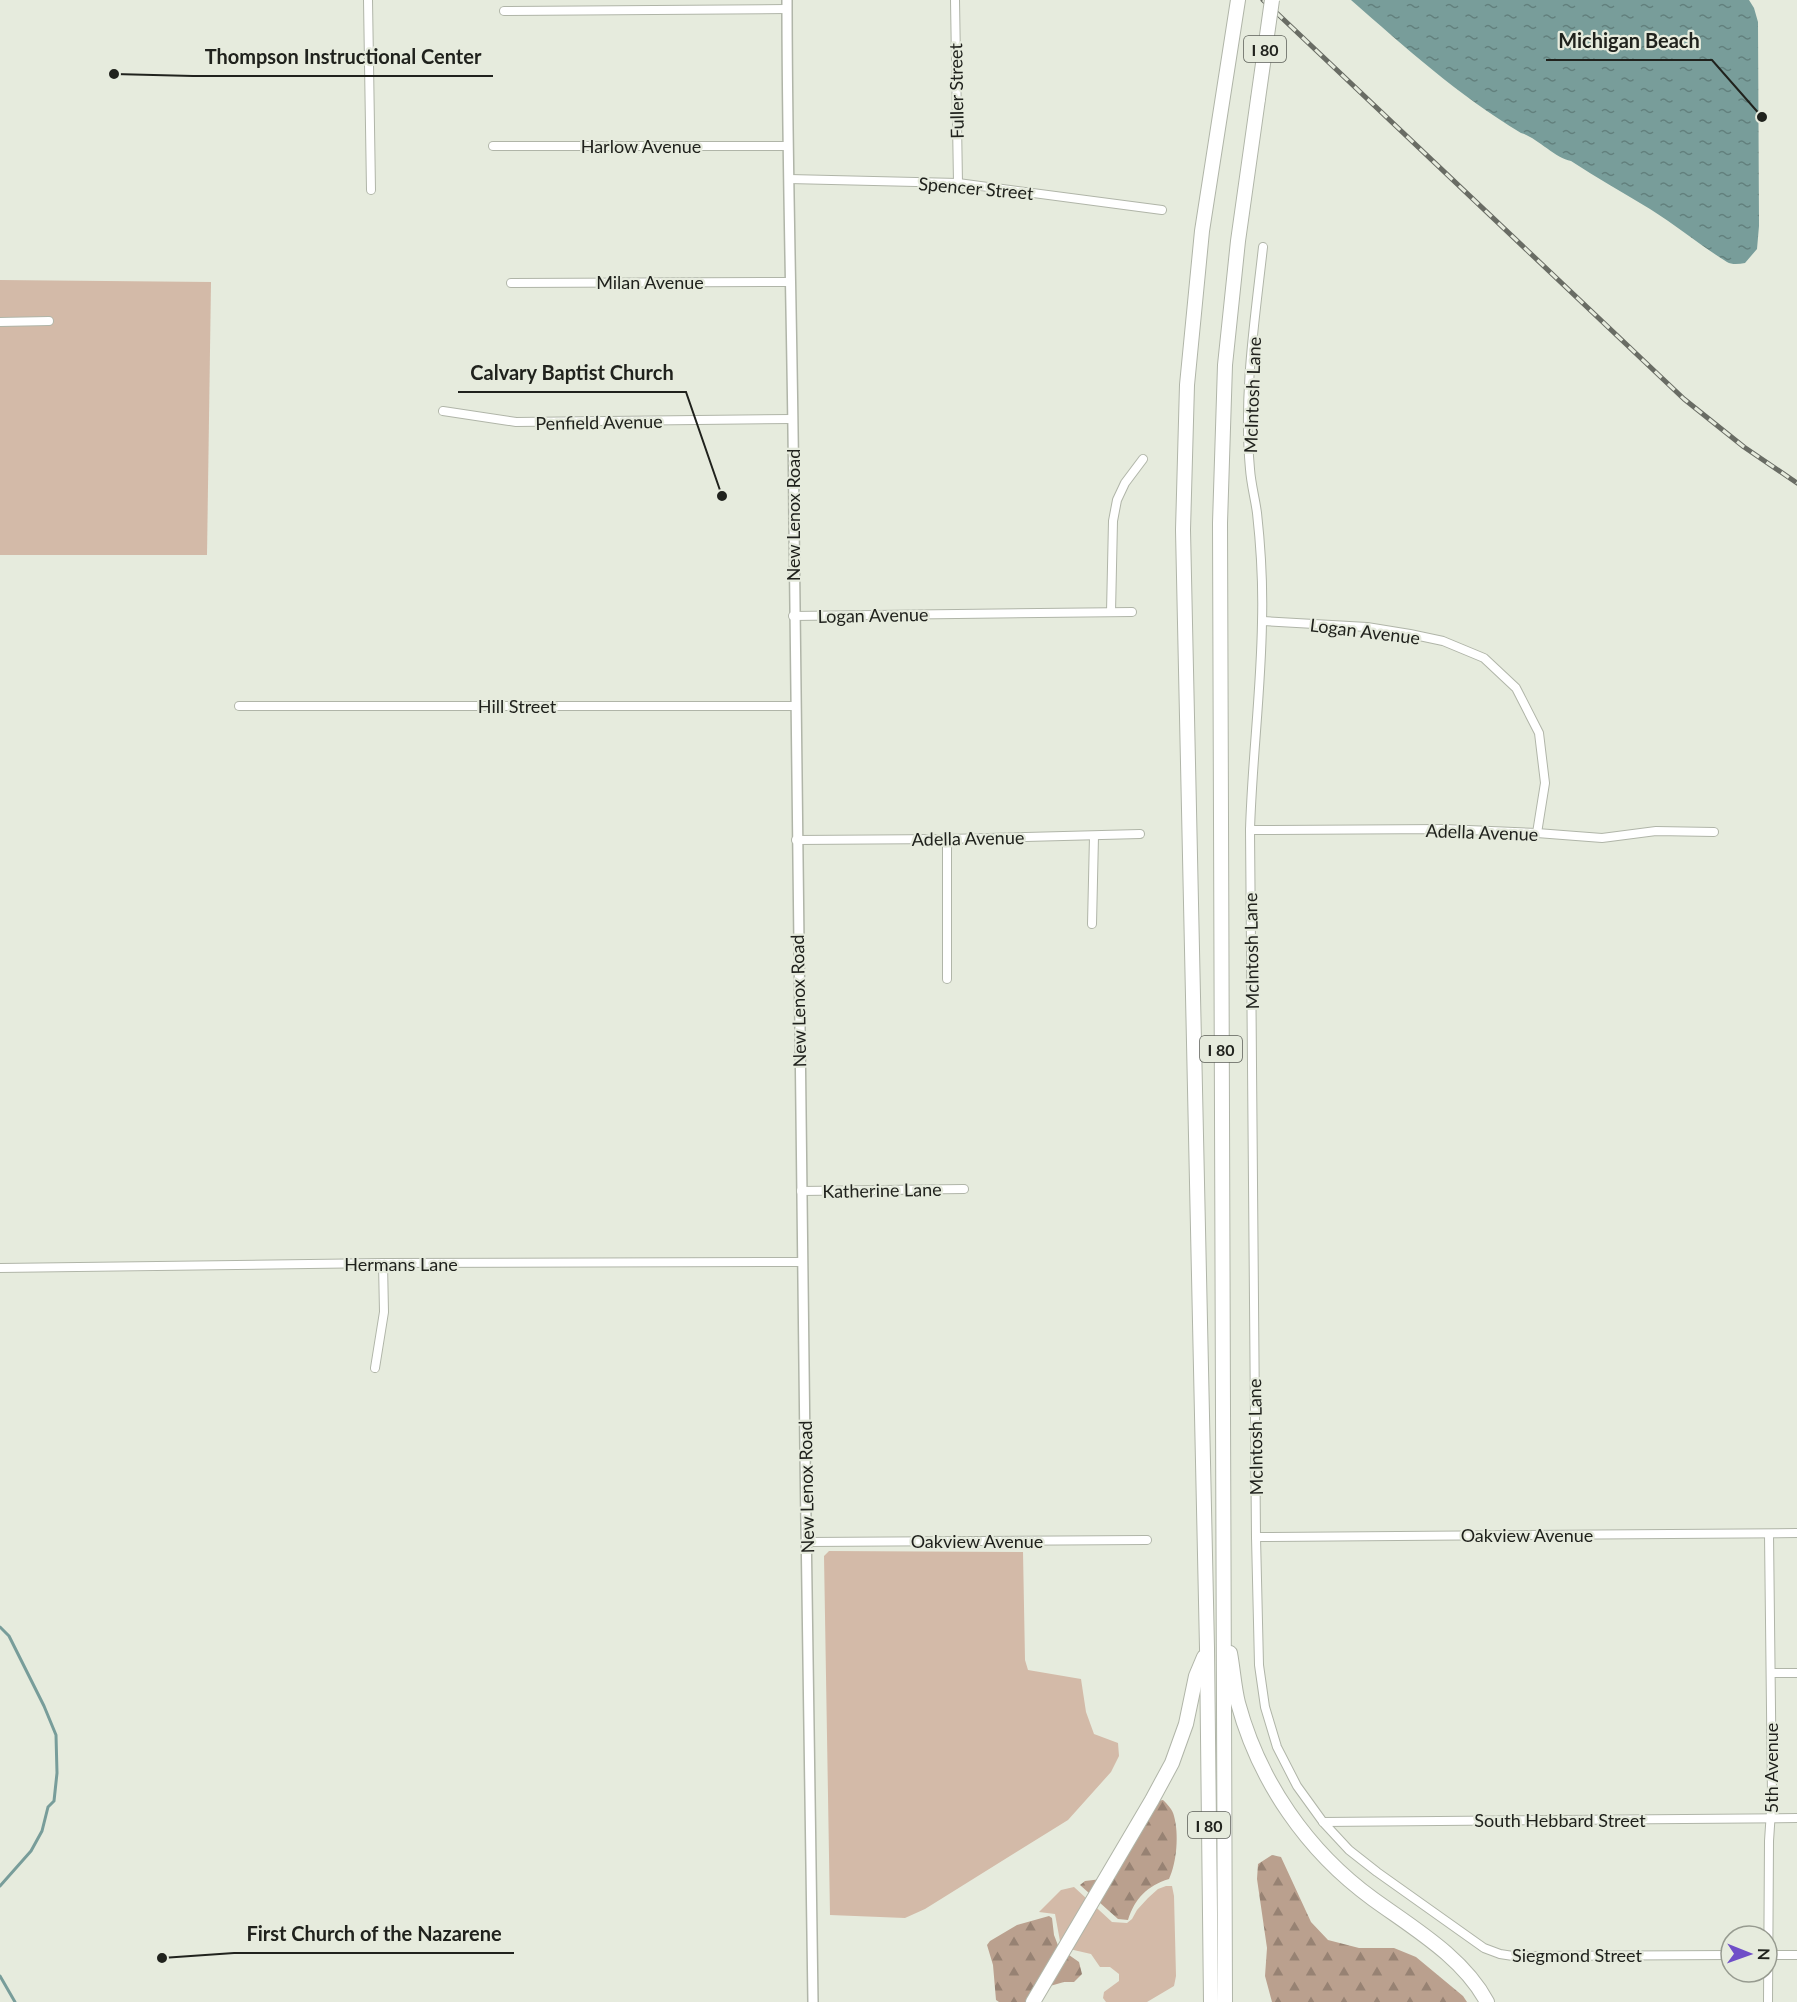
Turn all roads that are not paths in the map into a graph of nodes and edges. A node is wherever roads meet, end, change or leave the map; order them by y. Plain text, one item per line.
1 (368, 0) edge
2 (955, 0) edge
3 (1238, 0) edge
4 (1272, 0) edge
5 (787, 5) edge
6 (504, 11) dead end
7 (493, 146) dead end
8 (788, 146) junction
9 (789, 179) junction
10 (958, 183) junction
11 (371, 190) dead end
12 (1162, 210) dead end
13 (1263, 247) dead end
14 (789, 282) junction
15 (511, 283) dead end
16 (0, 321) edge
17 (49, 321) dead end
18 (443, 411) dead end
19 (792, 419) junction
20 (1143, 459) dead end
21 (1111, 612) junction
22 (1132, 612) dead end
23 (793, 616) junction
24 (1263, 621) junction
25 (239, 706) dead end
26 (795, 706) junction
27 (1250, 830) junction
28 (1714, 832) dead end
29 (1538, 833) junction
30 (1140, 834) dead end
31 (1094, 836) junction
32 (947, 839) junction
33 (796, 840) junction
34 (1092, 924) dead end
35 (947, 979) dead end
36 (964, 1189) dead end
37 (801, 1191) junction
38 (802, 1262) junction
39 (383, 1263) junction
40 (0, 1268) edge
41 (375, 1368) dead end
42 (1797, 1533) edge
43 (1769, 1534) junction
44 (1256, 1537) junction
45 (1147, 1540) dead end
46 (807, 1542) junction
47 (1223, 1601) junction
48 (1207, 1648) junction
49 (1771, 1673) junction
50 (1797, 1673) edge
51 (1797, 1818) edge
52 (1771, 1819) junction
53 (1323, 1822) junction
54 (1767, 1924) edge
55 (1719, 1955) edge
56 (1779, 1955) edge
57 (1797, 1955) edge
58 (1768, 1984) edge
59 (813, 2002) edge
60 (1033, 2002) edge
61 (1211, 2002) edge
62 (1225, 2002) edge
63 (1487, 2002) edge
64 (1768, 2002) edge

1 - 11 street
2 - 10 street, Fuller Street
3 - 48 highway, I 80
4 - 47 highway, I 80, bridge
5 - 6 street
5 - 8 street, New Lenox Road
7 - 8 street, Harlow Avenue
8 - 9 street, New Lenox Road
9 - 10 street, Spencer Street
9 - 14 street, New Lenox Road
10 - 12 street, Spencer Street
13 - 24 street, McIntosh Lane
14 - 15 street, Milan Avenue
14 - 19 street, New Lenox Road
16 - 17 street
18 - 19 street, Penfield Avenue
19 - 23 street, New Lenox Road
20 - 21 street
21 - 22 street, Logan Avenue
21 - 23 street, Logan Avenue
23 - 26 street, New Lenox Road
24 - 27 street, McIntosh Lane
24 - 29 street, Logan Avenue
25 - 26 street, Hill Street
26 - 33 street, New Lenox Road
27 - 29 street, Adella Avenue
27 - 44 street, McIntosh Lane
28 - 29 street, Adella Avenue
30 - 31 street, Adella Avenue
31 - 32 street, Adella Avenue
31 - 34 street
32 - 33 street, Adella Avenue
32 - 35 street
33 - 37 street, New Lenox Road
36 - 37 street, Katherine Lane
37 - 38 street, New Lenox Road
38 - 39 street, Hermans Lane
38 - 46 street, New Lenox Road
39 - 40 street, Hermans Lane
39 - 41 street
42 - 43 street, Oakview Avenue
43 - 44 street, Oakview Avenue
43 - 49 street, 5th Avenue
44 - 53 street, McIntosh Lane
45 - 46 street, Oakview Avenue
46 - 59 street, New Lenox Road
47 - 62 highway, I 80
47 - 63 highway
48 - 60 highway
48 - 61 highway, I 80
49 - 50 street
49 - 52 street, 5th Avenue
51 - 52 street, South Hebbard Street
52 - 53 street, South Hebbard Street
52 - 54 street, 5th Avenue
53 - 55 street, Siegmond Street
56 - 57 street
58 - 64 street, 5th Avenue

